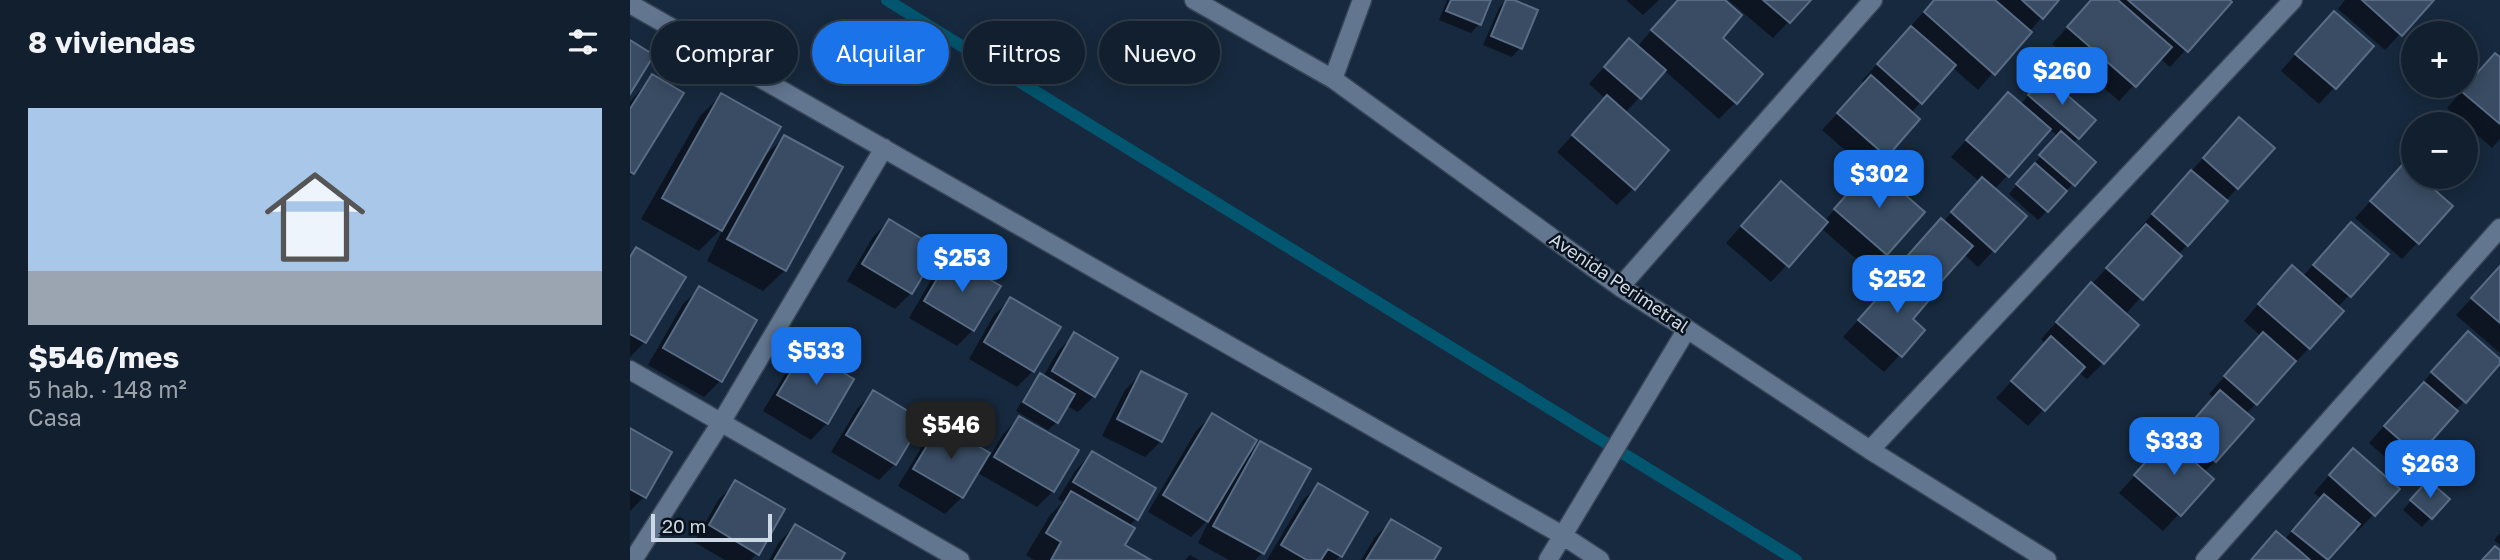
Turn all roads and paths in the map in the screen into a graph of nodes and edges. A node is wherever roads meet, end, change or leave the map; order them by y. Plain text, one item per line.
1 (1194, 0) edge
2 (1362, 0) edge
3 (1873, 0) edge
4 (2292, 0) edge
5 (630, 4) edge
6 (1334, 79) junction
7 (884, 148) junction
8 (2500, 228) edge
9 (1620, 287) junction
10 (1687, 329) junction
11 (630, 370) edge
12 (722, 421) junction
13 (1870, 450) junction
14 (1562, 535) junction
15 (633, 560) edge
16 (960, 560) edge
17 (1548, 560) edge
18 (1600, 560) edge
19 (2047, 560) edge
20 (2205, 560) edge

1 - 6 street, Avenida Perimetral
2 - 6 street
3 - 9 street
4 - 13 street
5 - 7 street
6 - 9 street, Avenida Perimetral
7 - 12 street
7 - 14 street
8 - 20 street
9 - 10 street, Avenida Perimetral
10 - 13 street, Avenida Perimetral
10 - 14 street
11 - 12 street
12 - 15 street
12 - 16 street
13 - 19 street, Avenida Perimetral
14 - 17 street
14 - 18 street

